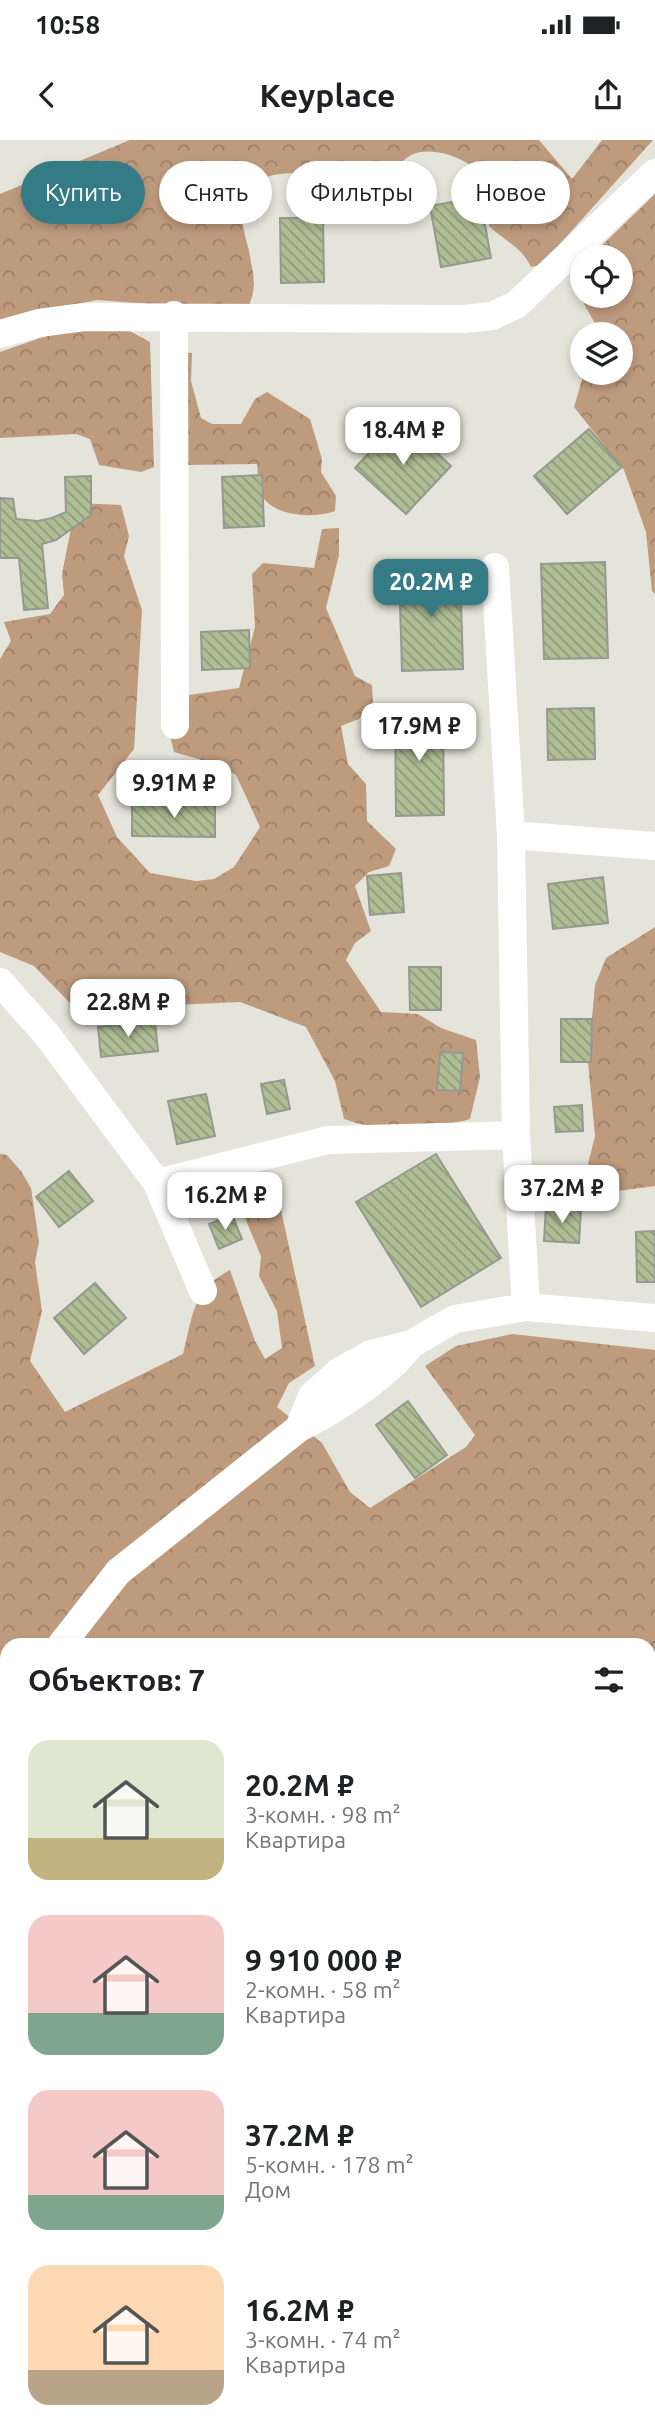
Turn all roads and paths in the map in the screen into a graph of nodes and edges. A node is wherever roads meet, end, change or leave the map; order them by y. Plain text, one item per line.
1 (655, 173) edge
2 (174, 315) junction
3 (0, 334) edge
4 (495, 567) dead end
5 (175, 724) dead end
6 (511, 835) junction
7 (655, 846) edge
8 (0, 982) edge
9 (516, 1135) junction
10 (157, 1183) junction
11 (204, 1291) dead end
12 (526, 1307) junction
13 (655, 1318) edge
14 (66, 1638) edge

1 - 2 street
2 - 3 street
2 - 5 street
4 - 6 street
6 - 7 street
6 - 9 street
8 - 10 street
9 - 10 street
9 - 12 street
10 - 11 street
12 - 13 street
12 - 14 street

